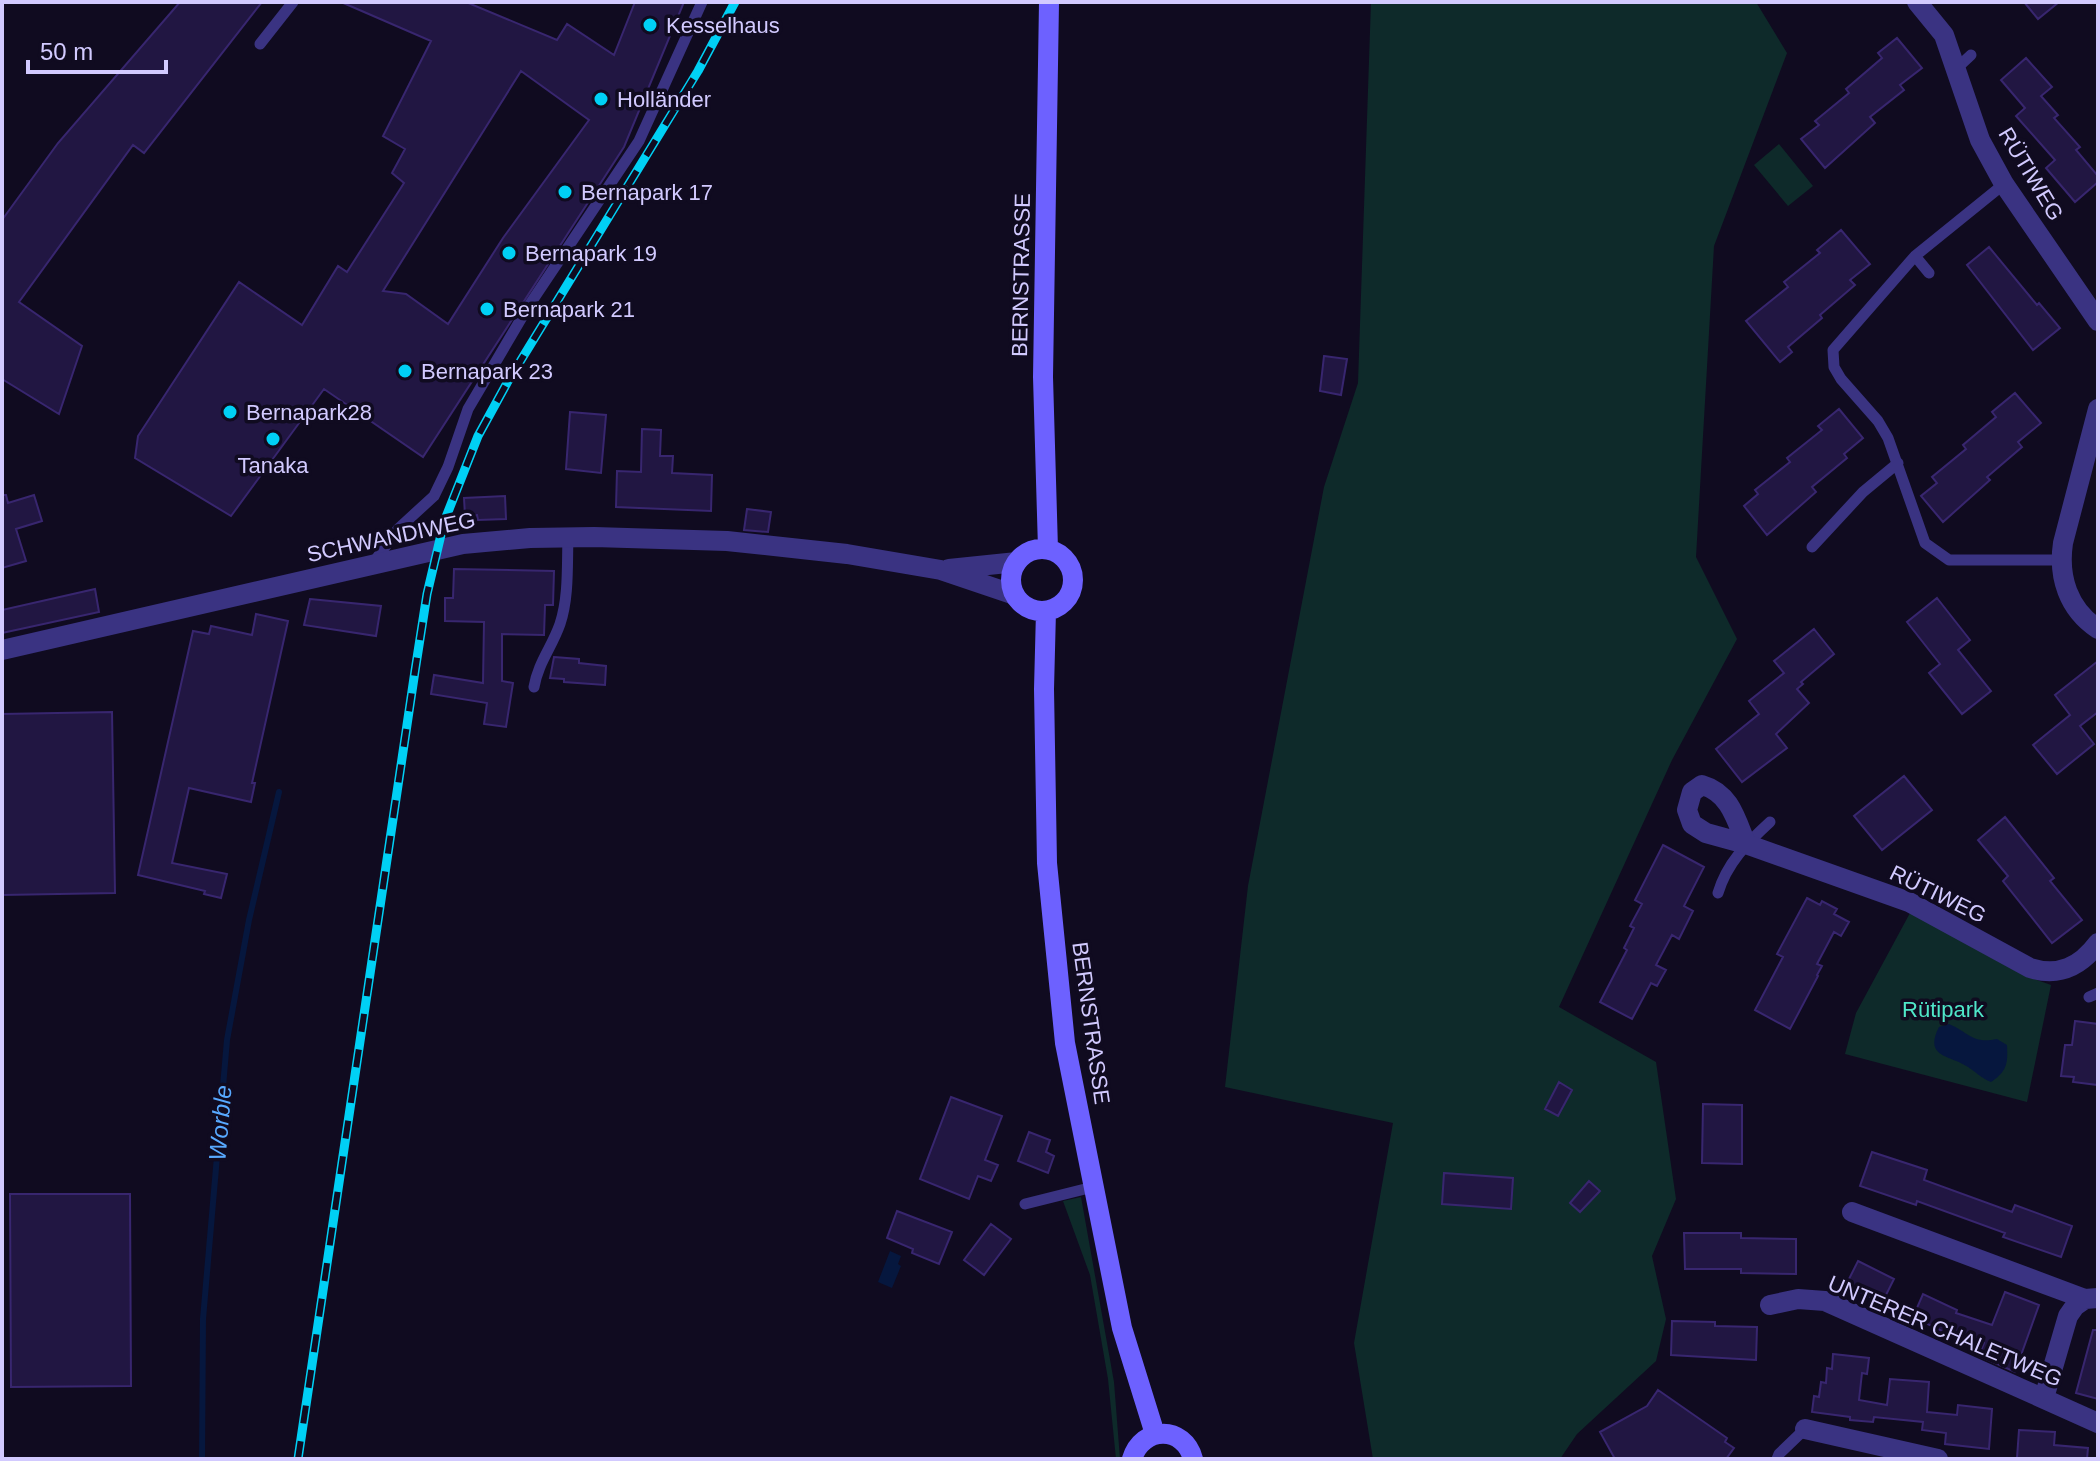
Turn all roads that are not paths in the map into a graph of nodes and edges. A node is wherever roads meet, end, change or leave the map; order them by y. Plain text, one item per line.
1 (293, 2) edge
2 (702, 2) edge
3 (1049, 2) edge
4 (1917, 2) edge
5 (260, 44) dead end
6 (2004, 184) junction
7 (1915, 256) junction
8 (1929, 273) dead end
9 (2098, 321) edge
10 (2098, 409) edge
11 (2093, 447) edge
12 (1898, 463) junction
13 (568, 537) junction
14 (1812, 547) dead end
15 (1048, 549) junction
16 (2061, 560) junction
17 (1017, 562) junction
18 (372, 566) junction
19 (941, 570) junction
20 (1015, 595) junction
21 (1046, 611) junction
22 (2098, 629) edge
23 (2, 650) edge
24 (534, 687) dead end
25 (1770, 822) dead end
26 (1746, 844) junction
27 (1718, 893) dead end
28 (2098, 943) edge
29 (1093, 1187) junction
30 (1025, 1204) dead end
31 (1852, 1212) dead end
32 (2092, 1299) edge
33 (1770, 1305) dead end
34 (2044, 1398) junction
35 (2098, 1423) edge
36 (1805, 1429) joint
37 (1155, 1434) junction
38 (1876, 1452) edge
39 (1132, 1459) edge
40 (1193, 1459) edge
41 (1777, 1459) edge
42 (1938, 1459) edge

1 - 5 lane
2 - 18 lane
3 - 15 main road, BERNSTRASSE
4 - 6 street, RÜTIWEG
6 - 7 lane
6 - 9 street, RÜTIWEG
7 - 8 lane
7 - 12 lane
10 - 11 street
11 - 16 street
12 - 14 lane
12 - 16 lane
13 - 18 street, SCHWANDIWEG
13 - 19 street, SCHWANDIWEG
13 - 24 lane
15 - 17 main road
15 - 21 main road
16 - 22 street
17 - 19 street, SCHWANDIWEG
17 - 20 main road
18 - 23 street, SCHWANDIWEG
19 - 20 street, SCHWANDIWEG
20 - 21 main road
21 - 29 main road, BERNSTRASSE
25 - 26 lane
26 - 27 lane
26 - 28 street, RÜTIWEG
29 - 30 lane
29 - 37 main road, BERNSTRASSE
31 - 32 street
32 - 34 street
33 - 34 street, UNTERER CHALETWEG
34 - 35 street, UNTERER CHALETWEG
36 - 38 street
36 - 41 lane
37 - 39 main road
37 - 40 main road
38 - 42 street

